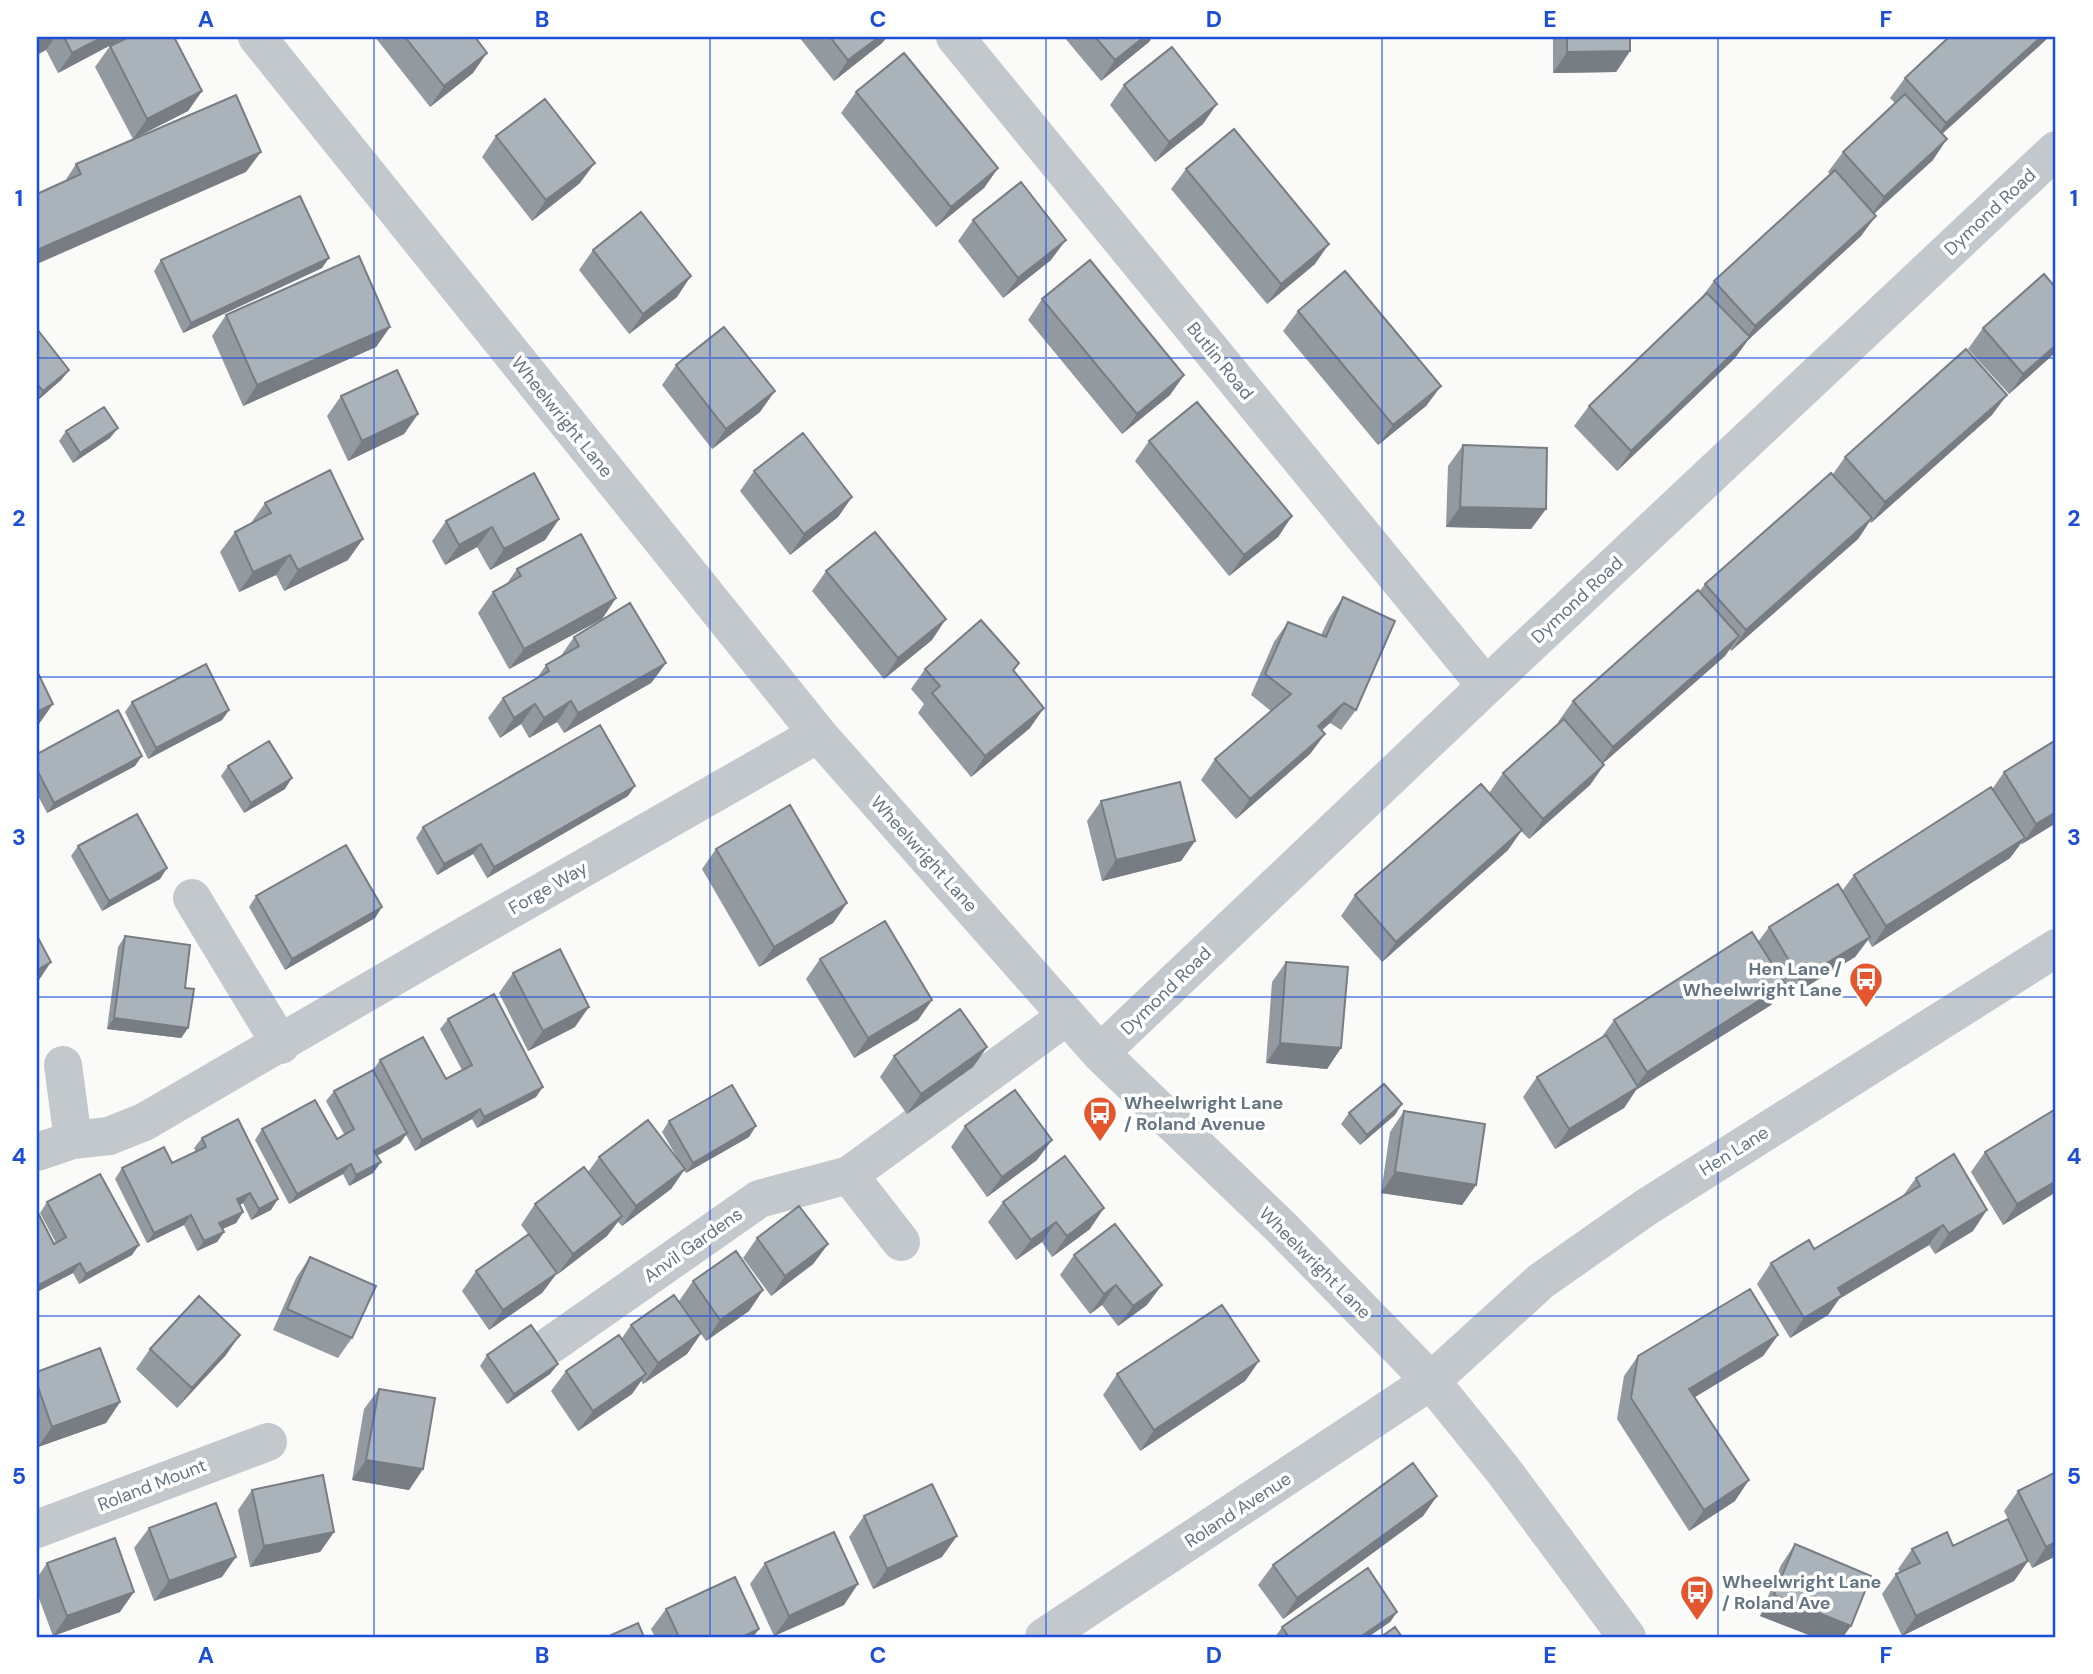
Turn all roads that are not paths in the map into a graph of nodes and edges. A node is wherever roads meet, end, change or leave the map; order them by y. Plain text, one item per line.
1 (257, 37) edge
2 (955, 37) edge
3 (2056, 150) edge
4 (1486, 685) junction
5 (818, 734) junction
6 (192, 898) dead end
7 (2056, 947) edge
8 (1067, 1016) junction
9 (281, 1045) junction
10 (1100, 1054) junction
11 (63, 1065) dead end
12 (73, 1140) junction
13 (37, 1152) edge
14 (849, 1175) junction
15 (901, 1242) dead end
16 (552, 1344) dead end
17 (1431, 1381) junction
18 (268, 1441) dead end
19 (37, 1529) edge
20 (1044, 1637) edge
21 (1627, 1637) edge

1 - 5 street, Wheelwright Lane
2 - 4 street, Butlin Road
3 - 4 street, Dymond Road
4 - 10 street, Dymond Road
5 - 8 street, Wheelwright Lane
5 - 9 street, Forge Way
6 - 9 street
7 - 17 street, Hen Lane
8 - 10 street, Wheelwright Lane
8 - 14 street, Anvil Gardens
9 - 12 street, Forge Way
10 - 17 street, Wheelwright Lane
11 - 12 street
12 - 13 street, Forge Way
14 - 15 street
14 - 16 street, Anvil Gardens
17 - 20 street, Roland Avenue
17 - 21 street, Wheelwright Lane
18 - 19 street, Roland Mount

